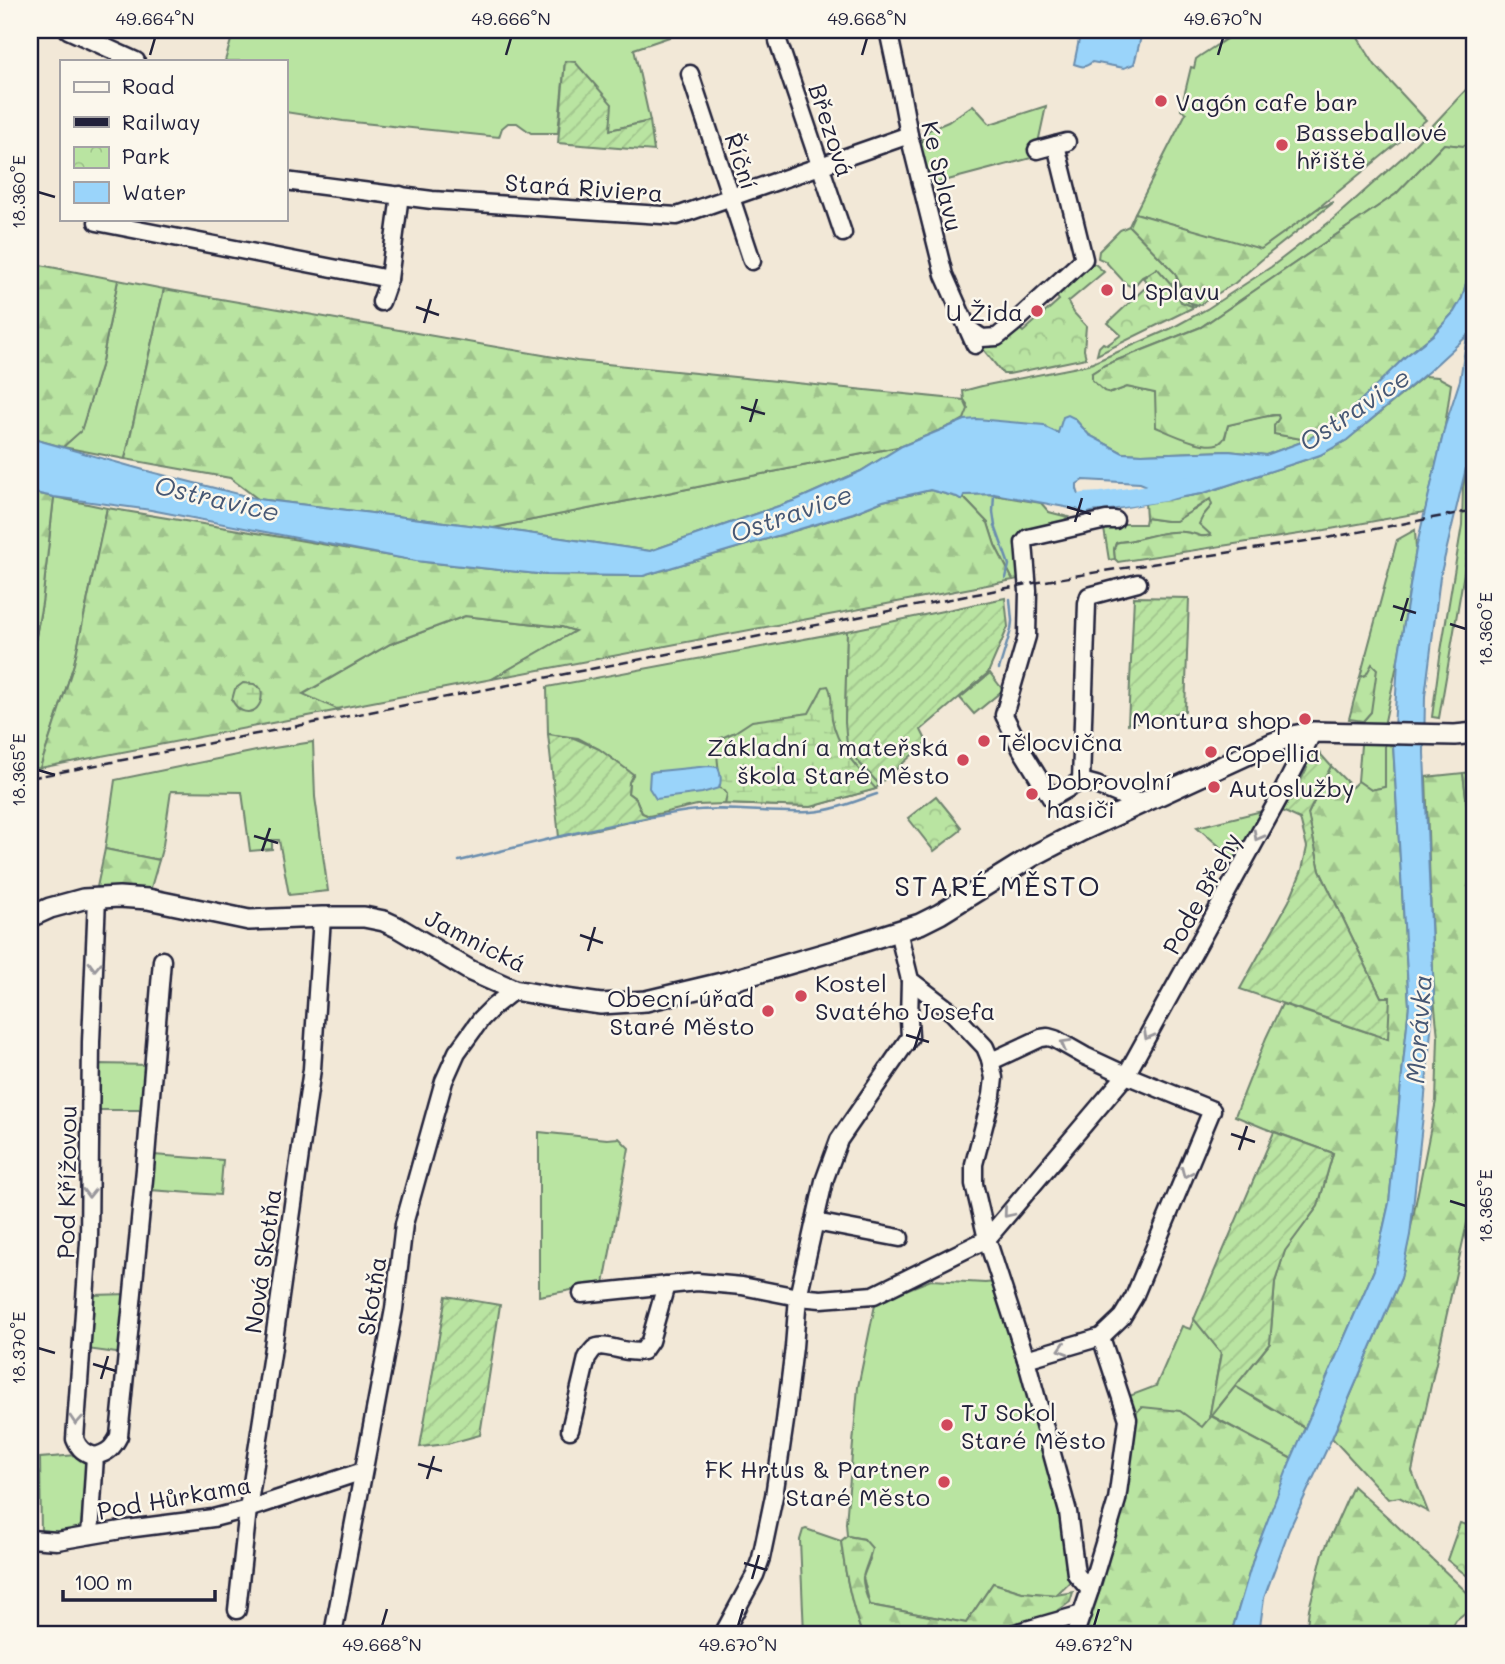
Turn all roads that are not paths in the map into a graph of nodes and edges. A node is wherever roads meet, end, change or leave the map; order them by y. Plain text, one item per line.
1 (68, 30) edge
2 (888, 30) edge
3 (778, 41) dead end
4 (134, 60) edge
5 (690, 74) dead end
6 (909, 135) junction
7 (1037, 150) dead end
8 (819, 166) junction
9 (287, 181) edge
10 (400, 195) junction
11 (730, 197) junction
12 (97, 222) dead end
13 (842, 233) dead end
14 (752, 261) dead end
15 (389, 279) junction
16 (381, 302) dead end
17 (969, 329) junction
18 (975, 345) dead end
19 (1115, 520) dead end
20 (1138, 583) dead end
21 (1313, 732) junction
22 (1475, 733) edge
23 (1081, 781) junction
24 (1142, 804) junction
25 (97, 898) junction
26 (30, 917) edge
27 (321, 917) junction
28 (898, 931) junction
29 (162, 960) dead end
30 (911, 980) junction
31 (514, 990) junction
32 (990, 1059) junction
33 (1126, 1075) junction
34 (815, 1222) junction
35 (900, 1238) dead end
36 (987, 1239) junction
37 (666, 1285) junction
38 (582, 1294) dead end
39 (798, 1297) junction
40 (1101, 1337) junction
41 (1026, 1359) junction
42 (570, 1430) dead end
43 (95, 1456) junction
44 (363, 1471) junction
45 (248, 1509) junction
46 (90, 1535) junction
47 (30, 1539) edge
48 (1090, 1590) junction
49 (237, 1610) dead end
50 (1082, 1614) junction
51 (333, 1634) edge
52 (723, 1634) edge
53 (1012, 1634) edge
54 (1075, 1634) edge

1 - 4 street
2 - 6 street, Ke Splavu
3 - 8 street, Březová
5 - 11 street, Říční
6 - 8 street, Stará Riviera
6 - 17 street, Ke Splavu
7 - 17 street
8 - 11 street, Stará Riviera
8 - 13 street, Březová
9 - 10 street, Stará Riviera
10 - 11 street, Stará Riviera
10 - 15 street
11 - 14 street, Říční
12 - 15 street
15 - 16 street
17 - 18 street, Ke Splavu
19 - 23 street
20 - 23 street
21 - 22 main road, Jamnická
21 - 24 main road, Jamnická
21 -> 33 street, Pode Břehy
23 - 24 street
24 - 28 main road, Jamnická
25 - 26 main road, Jamnická
25 - 27 main road, Jamnická
25 -> 43 street, Pod Křížovou
27 - 31 main road, Jamnická
27 - 45 street, Nová Skotňa
28 - 30 street
28 - 31 main road, Jamnická
29 - 43 street
30 - 32 street
30 - 34 street
31 - 44 street, Skotňa
33 -> 32 street
32 - 36 street
33 -> 36 street, Pode Břehy
33 -> 40 street
34 - 35 street
34 - 39 street
36 - 39 street
36 - 41 street
37 - 38 street
37 - 39 street
37 - 42 street
39 - 52 street
40 -> 41 street
40 - 48 street
41 - 48 street
43 - 46 street
44 - 45 street, Pod Hůrkama
44 - 51 street, Skotňa
45 - 46 street, Pod Hůrkama
45 - 49 street, Nová Skotňa
46 - 47 street, Pod Hůrkama
48 - 50 street
50 - 53 street
50 - 54 street

